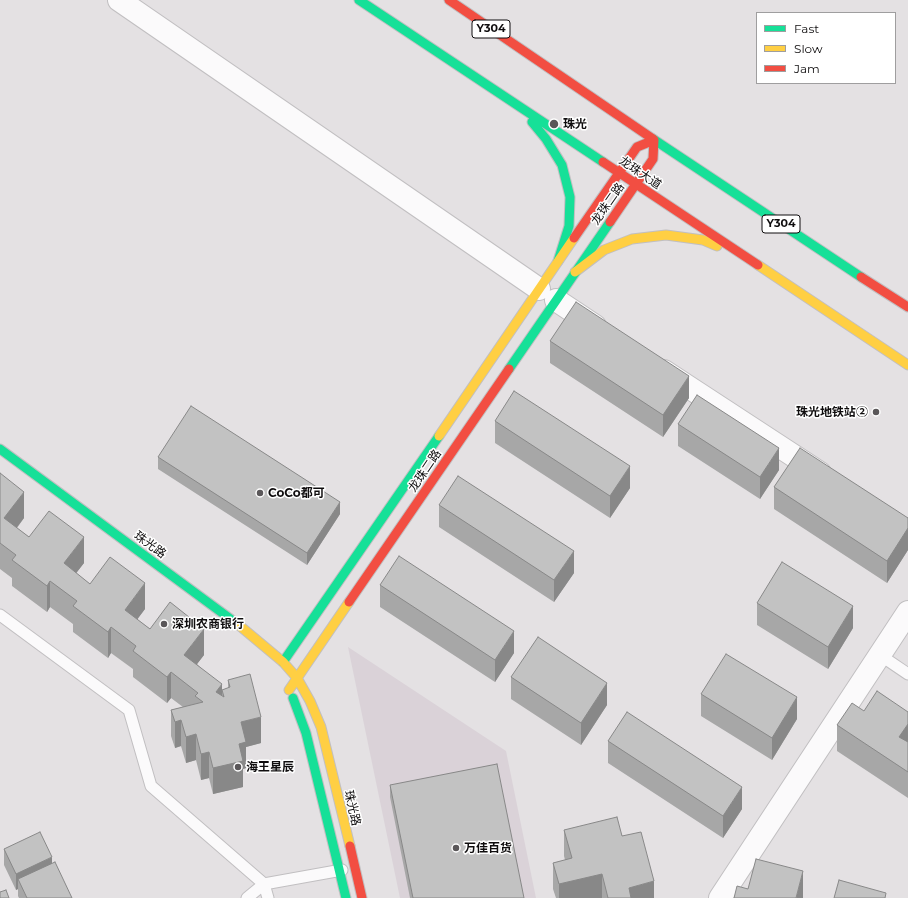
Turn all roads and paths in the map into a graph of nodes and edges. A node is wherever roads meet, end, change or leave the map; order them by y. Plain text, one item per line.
1 (119, 0) edge
2 (359, 0) edge
3 (449, 0) edge
4 (521, 109) junction
5 (654, 140) junction
6 (619, 173) junction
7 (636, 184) junction
8 (741, 254) junction
9 (558, 262) junction
10 (575, 272) junction
11 (547, 295) junction
12 (908, 308) edge
13 (609, 335) edge
14 (649, 361) edge
15 (908, 365) edge
16 (0, 449) edge
17 (835, 483) edge
18 (908, 612) edge
19 (0, 615) edge
20 (880, 655) junction
21 (283, 662) junction
22 (908, 674) edge
23 (297, 678) junction
24 (289, 690) junction
25 (354, 868) junction
26 (339, 871) junction
27 (264, 884) junction
28 (247, 898) edge
29 (268, 898) edge
30 (346, 898) edge
31 (362, 898) edge
32 (720, 898) edge

1 - 11 street
2 - 4 main road, 龙珠大道
3 - 5 main road, Y304
4 - 6 main road, 龙珠大道
4 - 9 main road
5 - 6 main road, 龙珠二路
5 - 7 main road, 龙珠二路
5 - 12 main road, Y304
6 - 7 main road, 龙珠大道
6 - 9 main road, 龙珠二路
7 - 8 main road, 龙珠大道
7 - 10 main road, 龙珠二路
8 - 10 main road
8 - 15 main road, 龙珠大道
9 - 11 main road, 龙珠二路
10 - 11 main road, 龙珠二路
11 - 13 street
11 - 21 main road, 龙珠二路
11 - 23 main road, 龙珠二路
14 - 17 street
16 - 21 main road, 珠光路
18 - 20 street
19 - 27 lane
20 - 22 lane
20 - 32 street
21 - 23 main road, 珠光路
21 - 24 main road
23 - 24 main road, 龙珠二路
23 - 25 main road, 珠光路
24 - 26 main road
25 - 26 lane
25 - 31 main road, 珠光路
26 - 27 lane
26 - 30 main road
27 - 28 lane
27 - 29 lane

